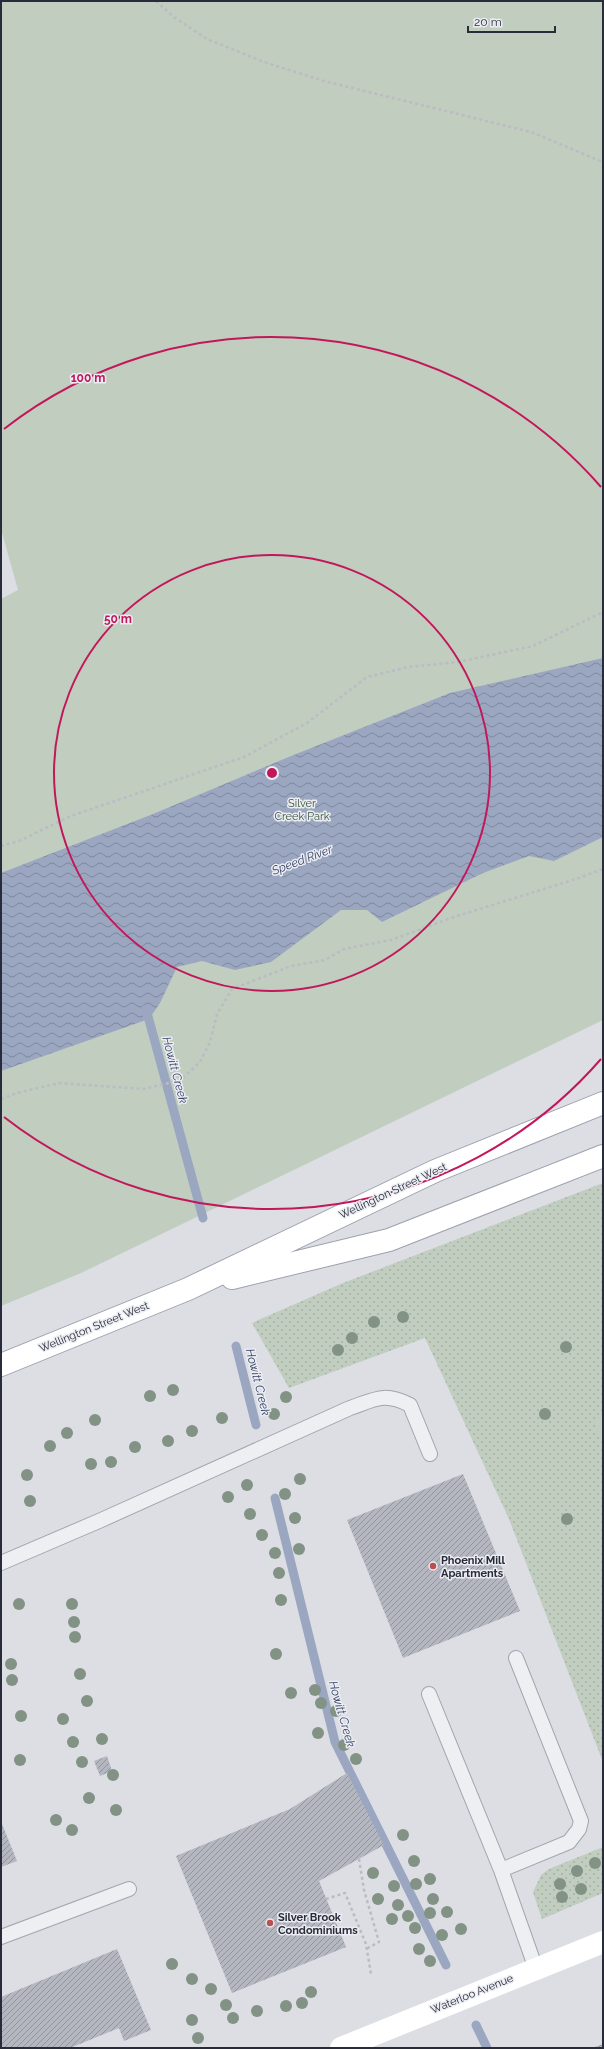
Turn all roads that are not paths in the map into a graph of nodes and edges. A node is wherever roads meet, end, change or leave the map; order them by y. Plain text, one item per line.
1 (603, 1103) edge
2 (603, 1156) edge
3 (188, 1289) junction
4 (1, 1365) edge
5 (430, 1454) dead end
6 (1, 1563) edge
7 (516, 1658) dead end
8 (429, 1694) dead end
9 (501, 1870) junction
10 (128, 1889) dead end
11 (1, 1936) edge
12 (603, 1942) edge
13 (536, 1969) junction
14 (341, 2048) edge

1 - 3 main road, Wellington Street West
2 - 3 main road, Wellington Street West
3 - 4 main road, Wellington Street West
5 - 6 lane
7 - 9 lane
8 - 9 lane
9 - 13 lane
10 - 11 lane
12 - 13 main road, Waterloo Avenue
13 - 14 main road, Waterloo Avenue

